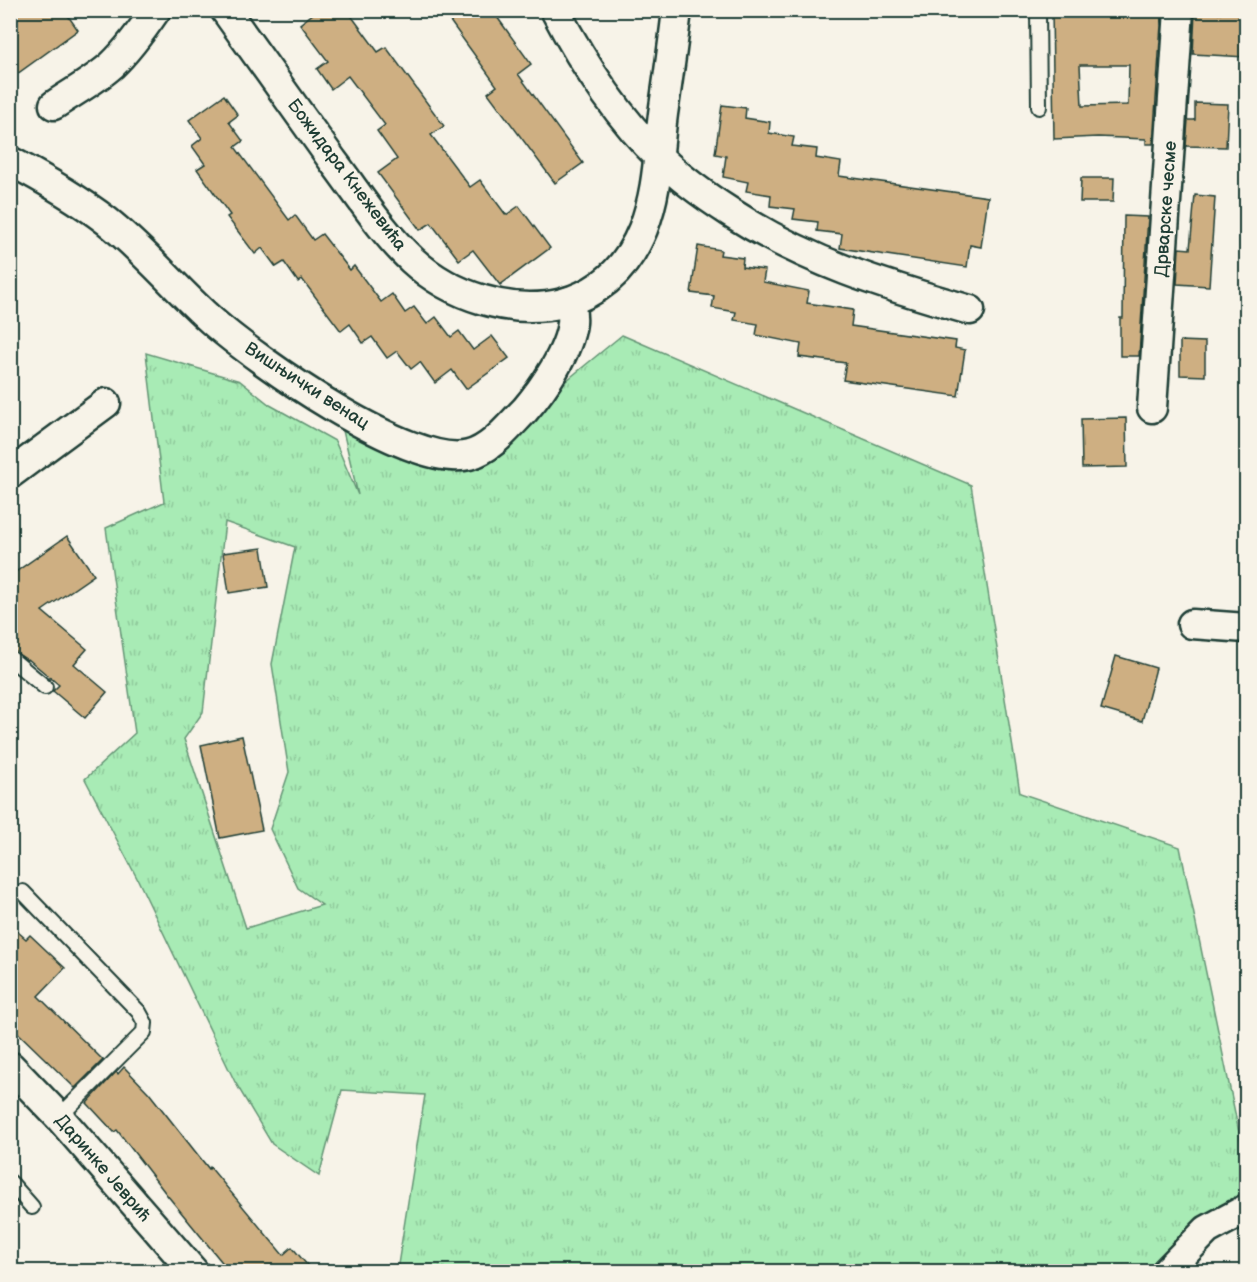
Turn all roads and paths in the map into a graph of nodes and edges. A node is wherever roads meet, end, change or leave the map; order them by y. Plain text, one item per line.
1 (156, 10) edge
2 (225, 10) edge
3 (555, 10) edge
4 (677, 10) edge
5 (1038, 10) edge
6 (1179, 10) edge
7 (54, 105) dead end
8 (1039, 107) dead end
9 (660, 159) junction
10 (10, 161) edge
11 (570, 301) junction
12 (970, 310) dead end
13 (106, 403) dead end
14 (1152, 408) dead end
15 (10, 474) edge
16 (1192, 624) dead end
17 (1246, 628) edge
18 (10, 658) edge
19 (45, 687) dead end
20 (23, 892) dead end
21 (10, 1066) edge
22 (59, 1117) junction
23 (10, 1182) edge
24 (32, 1207) dead end
25 (1246, 1209) edge
26 (194, 1272) edge
27 (1166, 1272) edge

1 - 7 street
2 - 11 street, Божидара Кнежевића
3 - 9 street
4 - 9 street, Божидара Кнежевића
5 - 8 lane
6 - 14 street, Дрварске чесме
9 - 11 street, Божидара Кнежевића
9 - 12 street
10 - 11 street, Вишњички венац
13 - 15 street
16 - 17 street
18 - 19 lane
20 - 22 lane
21 - 22 street, Даринке Јеврић
22 - 26 street, Даринке Јеврић
23 - 24 lane
25 - 27 street

